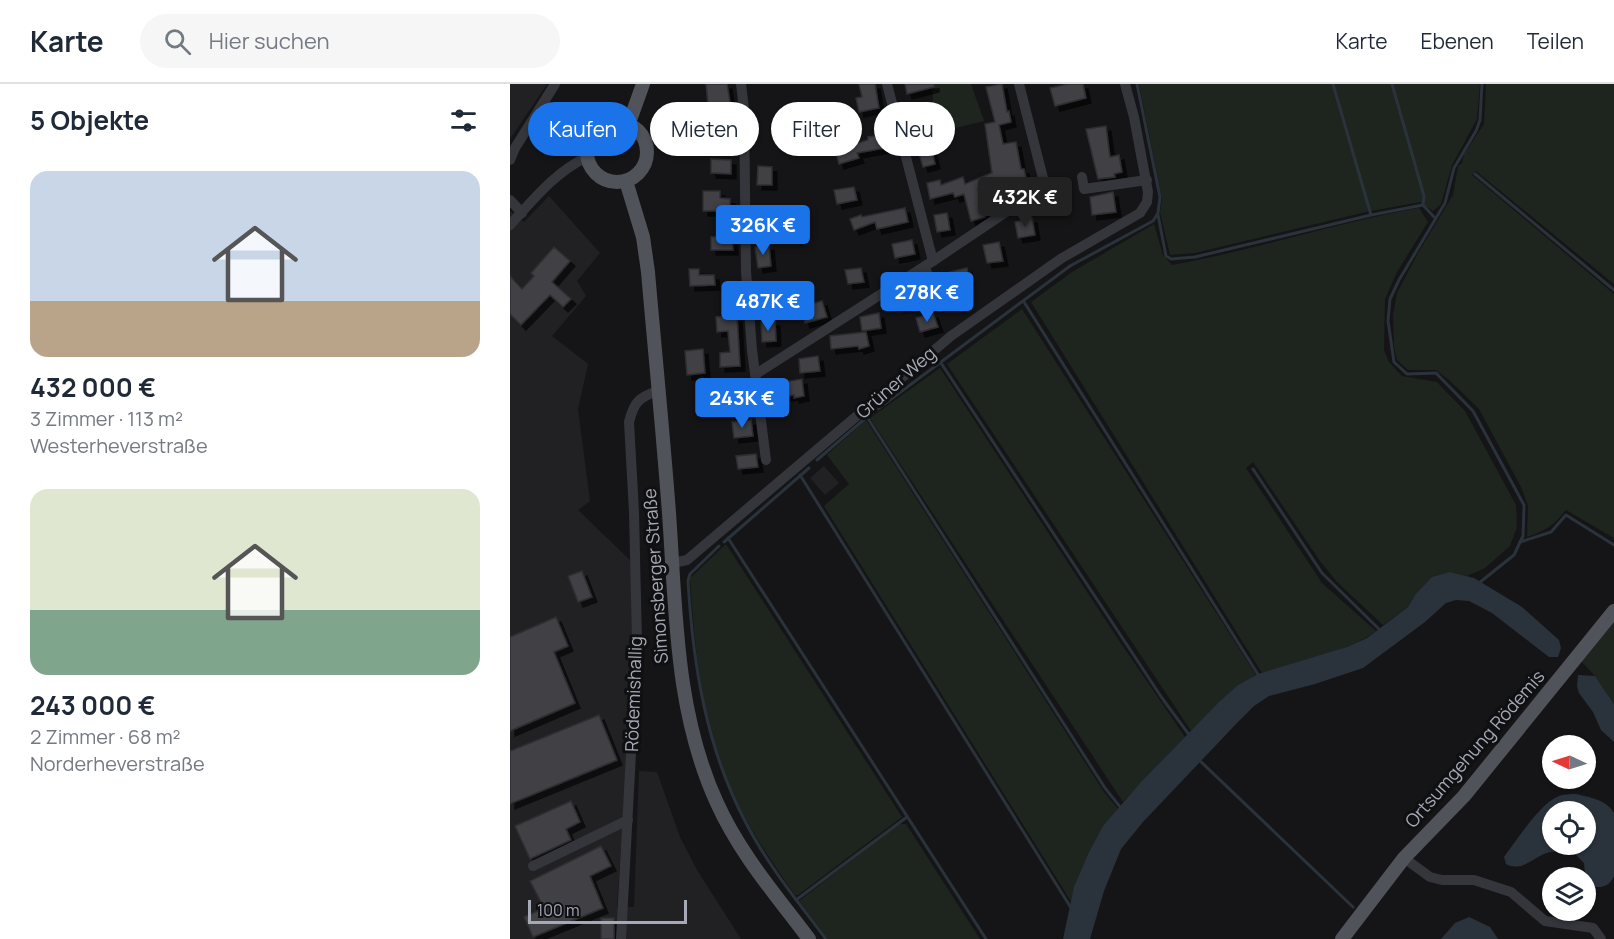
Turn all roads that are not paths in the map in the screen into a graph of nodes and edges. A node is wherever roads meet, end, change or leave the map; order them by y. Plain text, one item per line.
1 (555, 84) edge
2 (643, 84) edge
3 (741, 84) edge
4 (887, 84) edge
5 (1019, 84) edge
6 (1125, 84) edge
7 (637, 102) edge
8 (638, 130) edge
9 (587, 157) joint
10 (510, 160) edge
11 (1082, 177) dead end
12 (1147, 180) junction
13 (626, 181) junction
14 (510, 200) edge
15 (522, 213) junction
16 (510, 225) edge
17 (929, 264) junction
18 (936, 306) dead end
19 (756, 374) junction
20 (658, 391) junction
21 (766, 460) dead end
22 (673, 563) junction
23 (1614, 611) edge
24 (628, 820) junction
25 (1404, 858) junction
26 (533, 867) dead end
27 (621, 939) edge
28 (809, 939) edge
29 (1342, 939) edge
30 (1601, 939) edge

1 - 10 street
2 - 7 main road
3 - 19 street
4 - 17 street
5 - 17 street
6 - 12 street, Grüner Weg
8 - 13 main road
9 - 13 main road
9 - 15 street
11 - 12 street
12 - 22 street, Grüner Weg
13 - 20 main road, Simonsberger Straße
14 - 15 street
15 - 16 street
17 - 18 street
17 - 19 street
19 - 21 street
20 - 22 main road, Simonsberger Straße
20 - 24 street, Rödemishallig
22 - 28 main road, Simonsberger Straße
23 - 25 main road, Ortsumgehung Rödemis
24 - 26 street
24 - 27 street, Rödemishallig
25 - 29 main road, Ortsumgehung Rödemis
25 - 30 street

